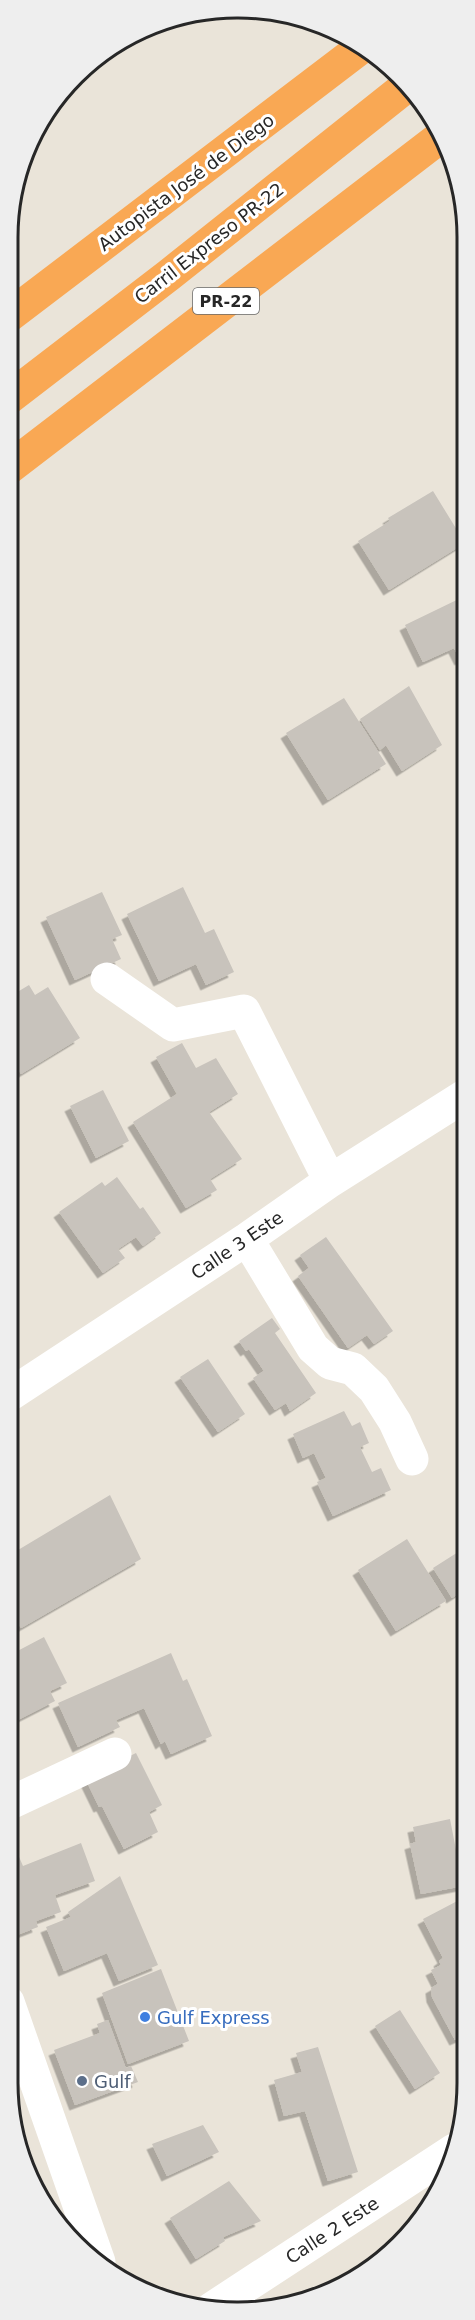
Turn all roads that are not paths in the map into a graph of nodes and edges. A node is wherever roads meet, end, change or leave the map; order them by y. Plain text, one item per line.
1 (356, 53) edge
2 (401, 91) edge
3 (435, 141) edge
4 (18, 309) edge
5 (18, 391) edge
6 (18, 461) edge
7 (107, 979) dead end
8 (457, 1101) edge
9 (330, 1181) junction
10 (247, 1239) junction
11 (18, 1389) edge
12 (412, 1459) dead end
13 (115, 1754) dead end
14 (18, 1799) edge
15 (18, 2031) edge
16 (444, 2157) edge
17 (95, 2249) edge
18 (222, 2302) edge

1 - 4 highway, Autopista José de Diego
2 - 5 highway, Carril Expreso PR-22
3 - 6 highway, PR-22
7 - 9 street
8 - 9 street, Calle 3 Este
9 - 10 street, Calle 3 Este
10 - 11 street, Calle 3 Este
10 - 12 street
13 - 14 street
15 - 17 street
16 - 18 street, Calle 2 Este

